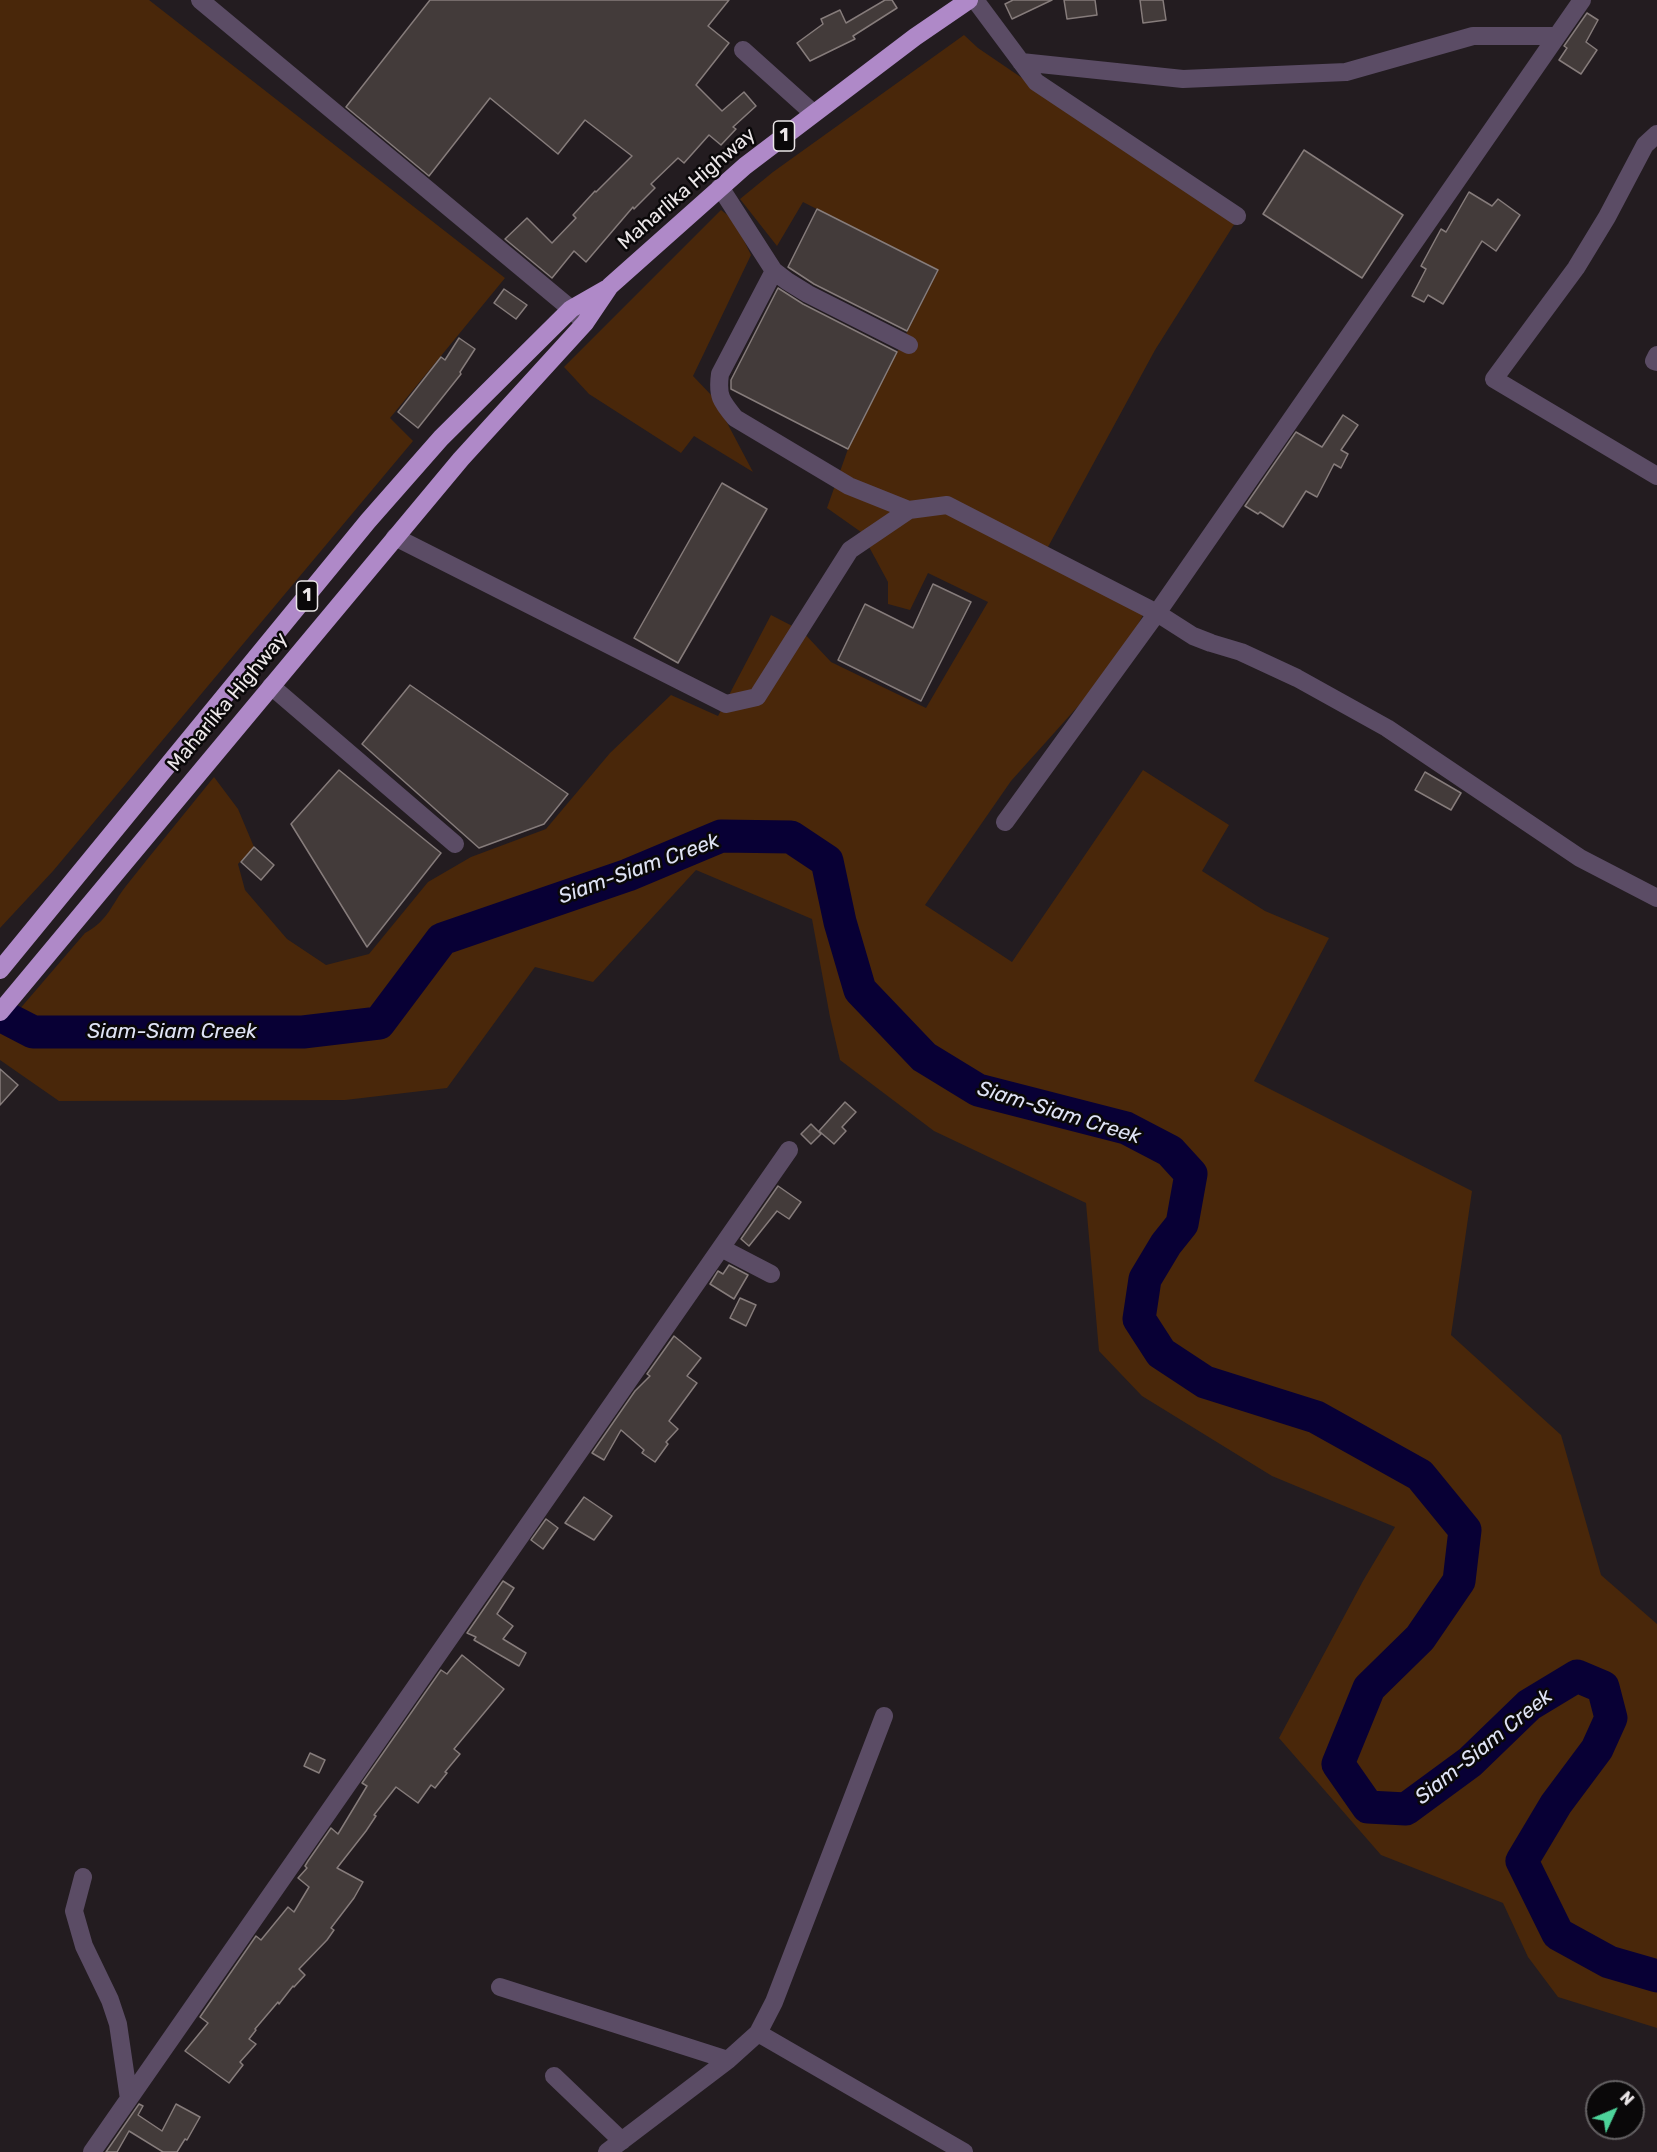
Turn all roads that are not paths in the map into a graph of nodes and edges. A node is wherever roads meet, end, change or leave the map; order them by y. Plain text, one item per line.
1 (200, 0) edge
2 (969, 0) edge
3 (975, 0) edge
4 (1582, 0) edge
5 (1557, 36) junction
6 (743, 50) dead end
7 (1021, 62) junction
8 (813, 113) junction
9 (1657, 134) edge
10 (720, 187) junction
11 (1237, 216) dead end
12 (774, 271) junction
13 (610, 286) junction
14 (572, 309) junction
15 (585, 323) junction
16 (909, 345) dead end
17 (1657, 356) edge
18 (1657, 362) edge
19 (1657, 476) edge
20 (909, 510) junction
21 (395, 537) junction
22 (1157, 613) junction
23 (272, 686) junction
24 (1005, 822) dead end
25 (455, 844) dead end
26 (1657, 898) edge
27 (0, 970) edge
28 (0, 1012) edge
29 (789, 1150) dead end
30 (721, 1248) junction
31 (771, 1274) dead end
32 (884, 1716) dead end
33 (83, 1877) dead end
34 (500, 1988) dead end
35 (758, 2033) junction
36 (728, 2060) junction
37 (554, 2076) dead end
38 (129, 2099) junction
39 (622, 2141) junction
40 (92, 2152) edge
41 (607, 2152) edge
42 (964, 2152) edge

1 - 14 street
2 - 8 highway, Maharlika Highway / 1
3 - 7 street
4 - 5 street
5 - 7 street
5 - 22 street
6 - 8 street
7 - 11 street
8 - 10 highway, Maharlika Highway / 1
9 - 19 street
10 - 12 street
10 - 13 highway, Maharlika Highway / 1
12 - 16 street
12 - 20 street
13 - 14 highway, Maharlika Highway / 1
13 - 15 highway, Maharlika Highway / 1
14 - 15 street
14 - 27 highway, Maharlika Highway / 1
15 - 21 highway, Maharlika Highway / 1
17 - 18 street
20 - 21 street
20 - 22 street
21 - 23 highway, Maharlika Highway / 1
22 - 24 street
22 - 26 street
23 - 25 street
23 - 28 highway, Maharlika Highway / 1
29 - 30 street
30 - 31 street
30 - 38 street
32 - 35 street
33 - 38 street
34 - 36 street
35 - 36 street
35 - 42 street
36 - 39 street
37 - 39 street
38 - 40 street
39 - 41 street

